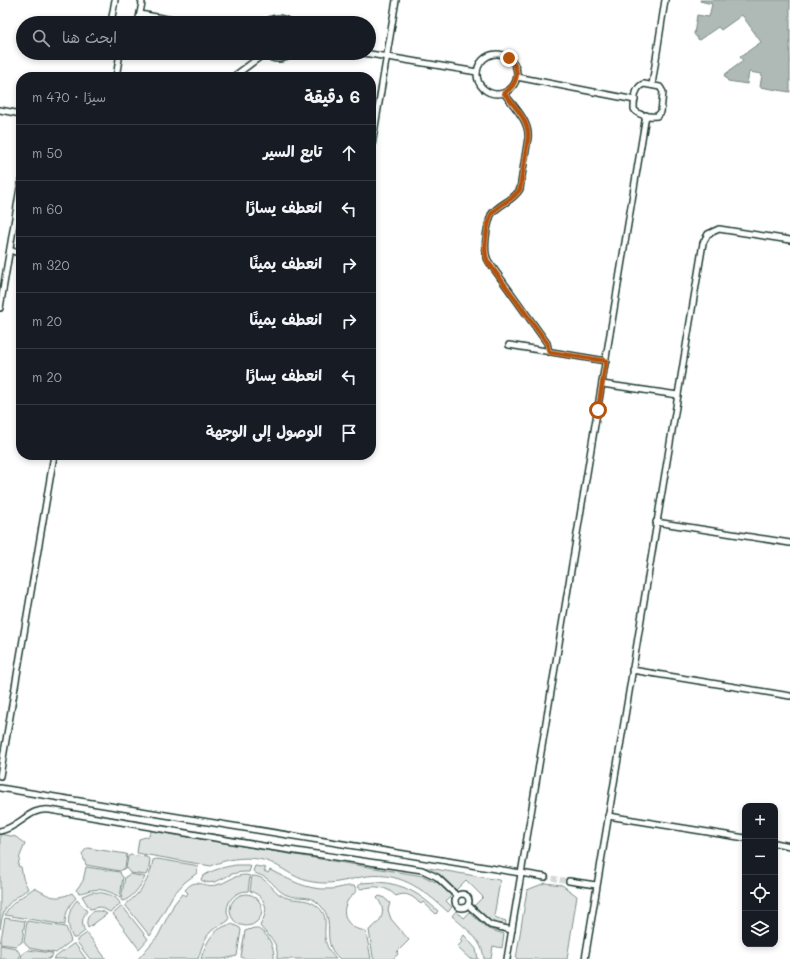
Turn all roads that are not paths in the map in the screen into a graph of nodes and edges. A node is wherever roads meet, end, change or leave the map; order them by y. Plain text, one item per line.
1 (115, 0) edge
2 (141, 0) edge
3 (396, 0) edge
4 (665, 0) edge
5 (140, 14) joint
6 (112, 16) edge
7 (151, 16) edge
8 (376, 55) edge
9 (387, 57) junction
10 (119, 60) edge
11 (255, 60) edge
12 (117, 72) edge
13 (240, 72) edge
14 (477, 72) junction
15 (516, 77) junction
16 (652, 85) junction
17 (504, 93) junction
18 (635, 100) junction
19 (0, 110) edge
20 (16, 113) edge
21 (646, 115) junction
22 (376, 122) edge
23 (16, 213) edge
24 (790, 240) edge
25 (10, 250) junction
26 (16, 252) edge
27 (0, 308) edge
28 (509, 345) dead end
29 (549, 352) junction
30 (606, 361) junction
31 (602, 384) junction
32 (678, 395) junction
33 (53, 460) edge
34 (656, 522) junction
35 (790, 543) edge
36 (632, 670) junction
37 (790, 696) edge
38 (0, 776) edge
39 (0, 788) edge
40 (608, 816) junction
41 (0, 831) edge
42 (742, 838) edge
43 (778, 844) edge
44 (790, 846) edge
45 (521, 873) junction
46 (545, 877) tunnel mouth
47 (569, 881) tunnel mouth
48 (596, 885) junction
49 (457, 896) junction
50 (468, 905) junction
51 (512, 930) junction
52 (507, 959) edge
53 (585, 959) edge

1 - 6 street
2 - 5 street
3 - 9 street
4 - 16 street
5 - 7 street
8 - 9 street
9 - 14 street
9 - 22 street
10 - 12 street
11 - 13 street
14 - 15 street
14 - 17 street
15 - 17 street
15 - 18 street
16 - 18 street
16 - 21 street
17 - 29 street
18 - 21 street
19 - 20 street
21 - 30 street
23 - 25 street
24 - 32 street
25 - 26 street
25 - 27 street
28 - 29 street
29 - 30 street
30 - 31 street
31 - 32 street
31 - 45 street
32 - 34 street
33 - 38 street
34 - 35 street
34 - 36 street
36 - 37 street
36 - 40 street
39 - 45 street
40 - 42 street
40 - 48 street
41 - 49 street
43 - 44 street
45 - 46 street
45 - 51 street
47 - 48 street
48 - 53 street
49 - 50 street
49 - 50 street
50 - 51 street
51 - 52 street

